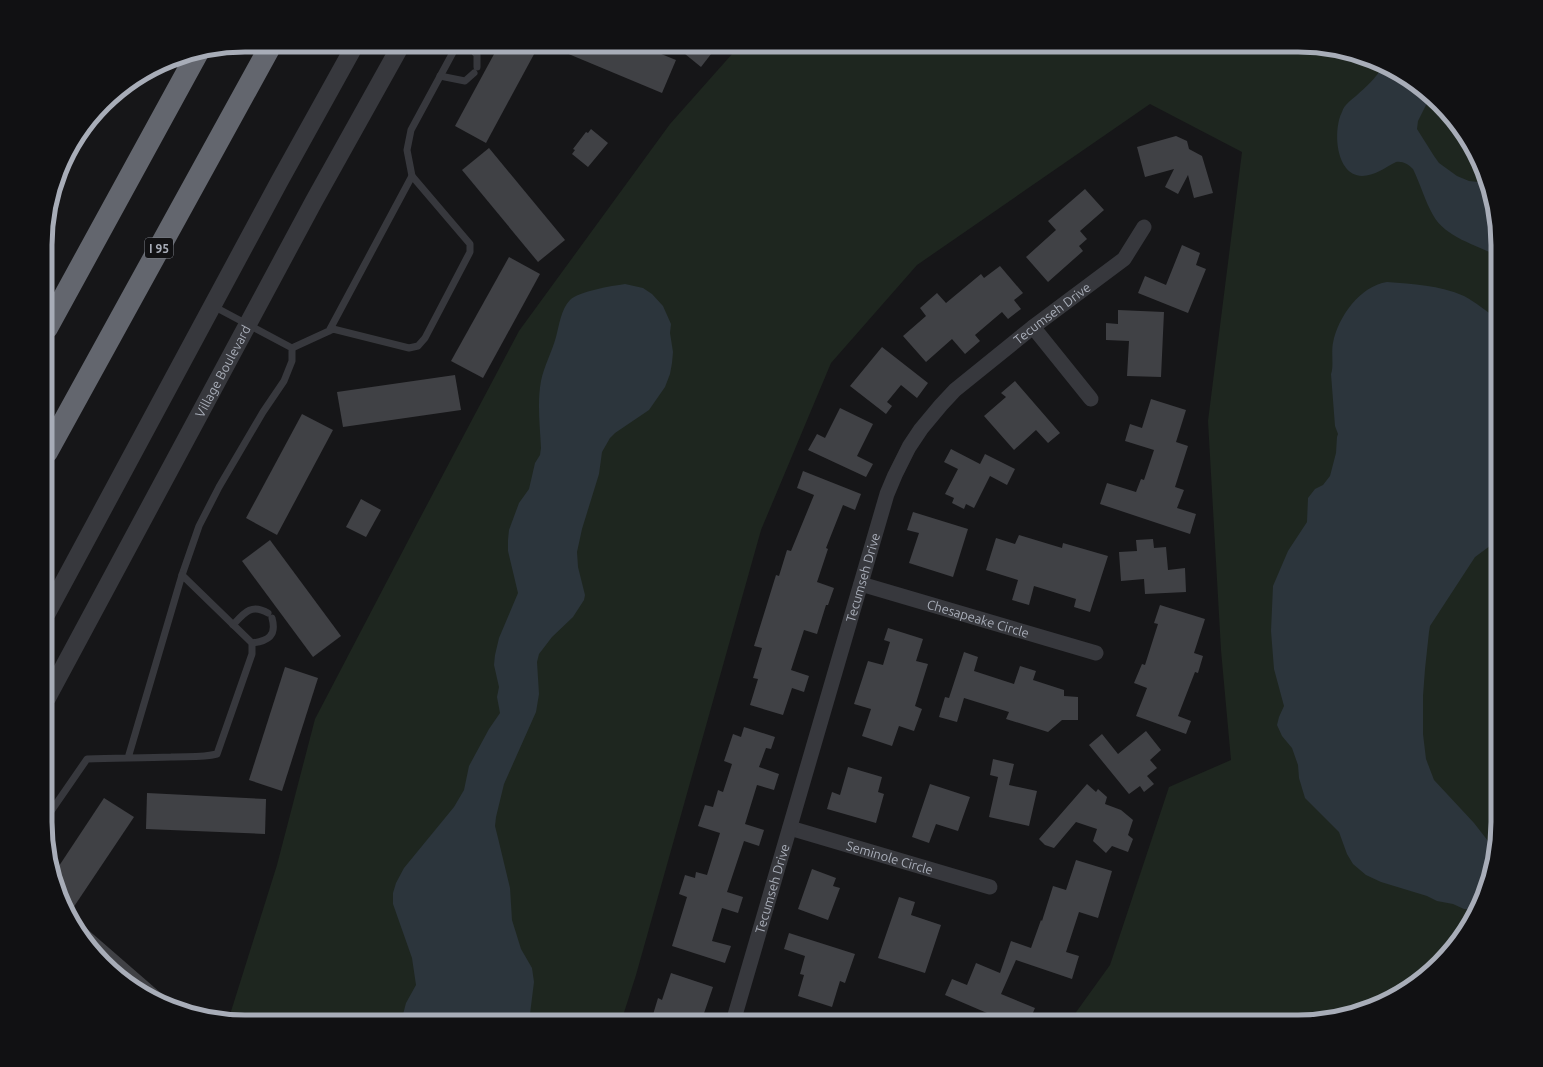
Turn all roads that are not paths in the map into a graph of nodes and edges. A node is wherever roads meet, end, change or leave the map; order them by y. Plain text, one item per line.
1 (267, 52) edge
2 (351, 52) edge
3 (397, 52) edge
4 (453, 52) edge
5 (474, 52) edge
6 (194, 59) edge
7 (440, 76) junction
8 (412, 176) junction
9 (1144, 227) dead end
10 (212, 306) junction
11 (52, 319) edge
12 (248, 325) junction
13 (1033, 327) junction
14 (329, 332) junction
15 (292, 348) junction
16 (1091, 399) dead end
17 (52, 443) edge
18 (182, 574) junction
19 (861, 584) junction
20 (52, 604) edge
21 (233, 624) junction
22 (252, 643) junction
23 (1096, 652) dead end
24 (52, 689) edge
25 (128, 758) junction
26 (52, 809) edge
27 (790, 828) junction
28 (990, 887) dead end
29 (735, 1015) edge

1 - 17 highway, I 95
2 - 10 street
3 - 12 street, Village Boulevard
4 - 7 lane
5 - 7 lane
6 - 11 highway
7 - 8 lane
8 - 14 lane
8 - 14 lane
9 - 13 street, Tecumseh Drive
10 - 12 lane
10 - 20 street
12 - 15 lane
12 - 24 street, Village Boulevard
13 - 16 street
13 - 19 street, Tecumseh Drive
14 - 15 lane
15 - 18 lane
18 - 21 lane
18 - 25 lane
19 - 23 street, Chesapeake Circle
19 - 27 street, Tecumseh Drive
21 - 22 lane
21 - 22 lane
22 - 25 lane
25 - 26 lane
27 - 28 street, Seminole Circle
27 - 29 street, Tecumseh Drive

